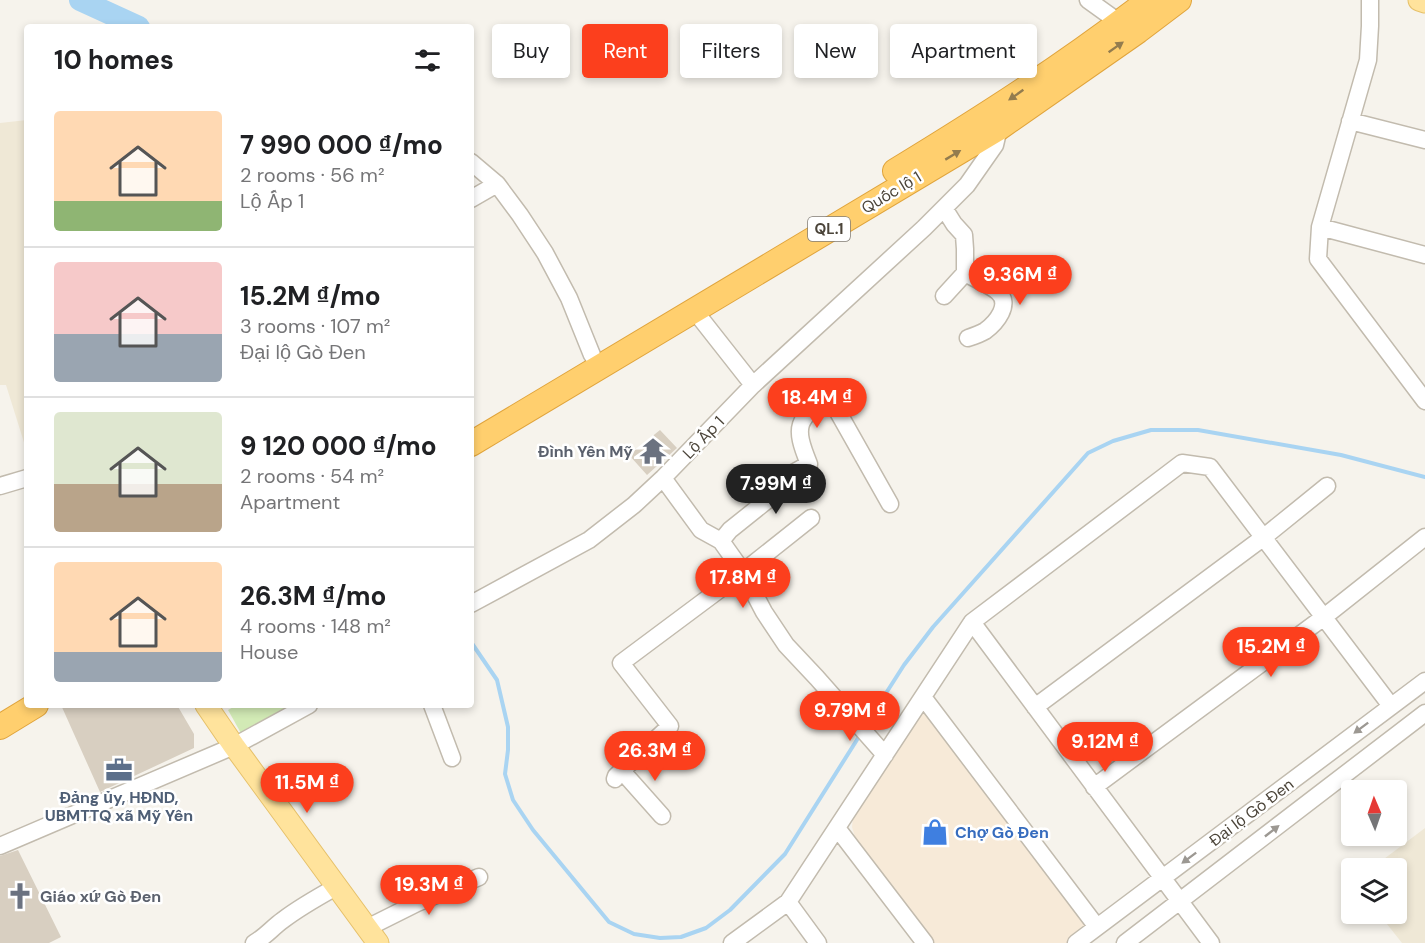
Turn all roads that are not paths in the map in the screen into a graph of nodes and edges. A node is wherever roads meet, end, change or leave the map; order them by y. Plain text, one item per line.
1 (1088, 0) edge
2 (1149, 0) edge
3 (1179, 0) edge
4 (1370, 0) edge
5 (1419, 0) edge
6 (1425, 2) edge
7 (1120, 23) junction
8 (1350, 122) junction
9 (999, 128) junction
10 (1425, 140) edge
11 (474, 165) edge
12 (497, 184) junction
13 (474, 197) edge
14 (944, 208) junction
15 (1320, 227) junction
16 (1425, 255) edge
17 (998, 265) dead end
18 (965, 273) junction
19 (981, 282) junction
20 (944, 296) dead end
21 (694, 310) junction
22 (968, 338) dead end
23 (592, 355) junction
24 (753, 385) junction
25 (1424, 398) edge
26 (474, 426) edge
27 (474, 442) edge
28 (663, 478) junction
29 (24, 479) edge
30 (0, 486) edge
31 (1327, 486) dead end
32 (890, 504) dead end
33 (811, 518) dead end
34 (1264, 537) junction
35 (1425, 537) edge
36 (721, 541) junction
37 (744, 572) junction
38 (474, 602) edge
39 (1324, 617) junction
40 (972, 622) junction
41 (1425, 681) edge
42 (24, 697) edge
43 (923, 697) junction
44 (1391, 706) junction
45 (1035, 707) junction
46 (31, 708) edge
47 (213, 708) edge
48 (304, 708) edge
49 (433, 708) edge
50 (0, 711) edge
51 (1425, 713) edge
52 (0, 727) edge
53 (234, 746) junction
54 (880, 749) junction
55 (452, 758) dead end
56 (1094, 787) junction
57 (662, 816) dead end
58 (837, 828) junction
59 (0, 846) edge
60 (479, 877) dead end
61 (1162, 879) junction
62 (336, 887) junction
63 (788, 902) junction
64 (1179, 902) junction
65 (1097, 927) junction
66 (373, 936) edge
67 (254, 943) edge
68 (732, 943) edge
69 (818, 943) edge
70 (925, 943) edge
71 (1076, 943) edge
72 (1125, 943) edge
73 (1211, 943) edge

1 - 7 street
2 - 7 highway, Quốc lộ 1 / QL.1
9 -> 3 highway, Quốc lộ 1 / QL.1
4 - 8 street
5 - 6 main road
7 -> 23 highway, Quốc lộ 1 / QL.1
8 - 10 street
8 - 15 street
9 - 14 street, Lộ Ấp 1
21 -> 9 highway, Quốc lộ 1 / QL.1
11 - 12 street
12 - 13 street
12 - 23 street
14 - 18 street
14 - 24 street, Lộ Ấp 1
15 - 16 street
15 - 25 street
17 - 19 street
18 - 19 street
18 - 20 street
19 - 22 street
21 - 24 street
21 - 27 highway, Quốc lộ 1 / QL.1
23 - 26 highway, Quốc lộ 1 / QL.1
24 - 28 street, Lộ Ấp 1
28 - 36 street
28 - 38 street, Lộ Ấp 1
29 - 30 street
31 - 34 street
32 - 36 street
33 - 37 street
34 - 39 street
34 - 40 street
34 - 45 street
35 - 39 street
36 - 37 street
37 - 54 street
37 - 57 street
39 - 44 street
39 - 56 street
40 - 43 street
40 - 45 street
41 - 44 street, Đại lộ Gò Đen
42 - 50 highway
43 - 54 street
43 - 65 street
44 -> 61 street, Đại lộ Gò Đen
45 - 56 street
46 - 52 highway
47 - 53 main road
48 - 53 street
49 - 55 street
64 -> 51 street, Đại lộ Gò Đen
53 - 59 street
53 - 62 main road
54 - 58 street
56 - 61 street
58 - 63 street
58 - 70 street
60 - 66 street
61 - 64 street
61 - 65 street, Đại lộ Gò Đen
62 - 66 main road
62 - 67 street
63 - 68 street
63 - 69 street
64 - 72 street, Đại lộ Gò Đen
64 - 73 street
65 - 71 street, Đại lộ Gò Đen

